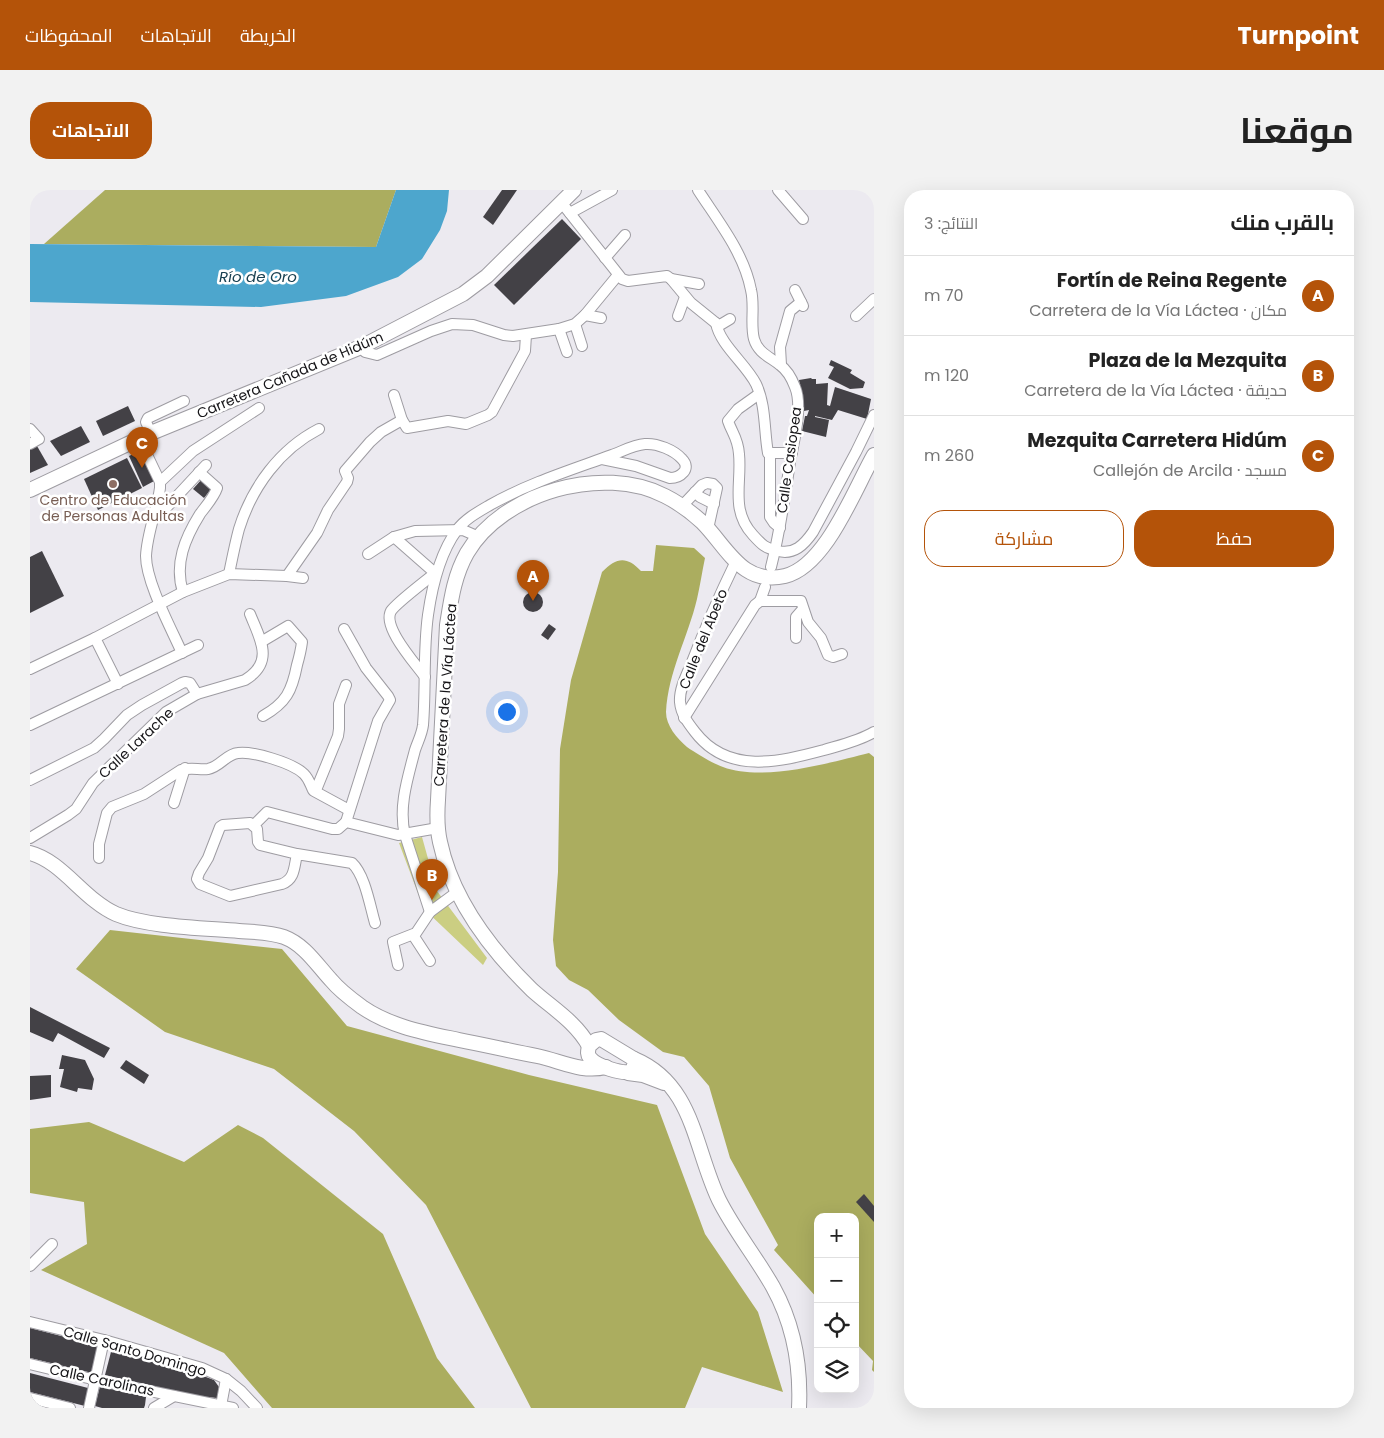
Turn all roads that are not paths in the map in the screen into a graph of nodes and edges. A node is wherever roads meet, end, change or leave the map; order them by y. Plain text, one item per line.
1 (574, 190) edge
2 (612, 190) edge
3 (698, 190) edge
4 (778, 190) edge
5 (565, 208) junction
6 (803, 219) dead end
7 (625, 235) dead end
8 (605, 258) junction
9 (618, 275) junction
10 (671, 278) junction
11 (699, 284) dead end
12 (795, 290) dead end
13 (686, 297) junction
14 (874, 299) edge
15 (585, 315) junction
16 (678, 316) dead end
17 (856, 316) dead end
18 (601, 318) dead end
19 (730, 319) dead end
20 (716, 323) junction
21 (575, 324) junction
22 (559, 329) junction
23 (526, 335) junction
24 (582, 346) dead end
25 (361, 348) junction
26 (567, 352) dead end
27 (781, 366) junction
28 (394, 394) dead end
29 (759, 394) junction
30 (184, 402) dead end
31 (259, 408) dead end
32 (874, 415) edge
33 (402, 420) junction
34 (30, 429) edge
35 (319, 429) dead end
36 (145, 435) junction
37 (34, 442) edge
38 (856, 452) junction
39 (770, 453) junction
40 (792, 453) junction
41 (872, 457) edge
42 (602, 459) junction
43 (577, 468) junction
44 (160, 482) junction
45 (580, 484) junction
46 (30, 490) edge
47 (695, 492) junction
48 (714, 504) junction
49 (682, 506) junction
50 (156, 512) junction
51 (708, 528) junction
52 (780, 528) junction
53 (457, 530) junction
54 (394, 537) junction
55 (478, 537) junction
56 (779, 551) junction
57 (368, 554) dead end
58 (736, 561) junction
59 (771, 566) dead end
60 (435, 573) junction
61 (229, 574) junction
62 (287, 576) junction
63 (303, 578) dead end
64 (765, 587) dead end
65 (183, 592) junction
66 (760, 601) junction
67 (160, 604) junction
68 (802, 605) junction
69 (250, 614) dead end
70 (344, 629) dead end
71 (95, 638) junction
72 (796, 638) dead end
73 (261, 642) junction
74 (198, 645) dead end
75 (182, 653) junction
76 (842, 654) dead end
77 (30, 669) edge
78 (425, 677) junction
79 (118, 684) junction
80 (346, 686) dead end
81 (197, 694) junction
82 (263, 716) dead end
83 (684, 718) junction
84 (30, 725) edge
85 (874, 732) edge
86 (185, 768) junction
87 (30, 780) edge
88 (314, 791) junction
89 (174, 804) dead end
90 (350, 810) junction
91 (346, 822) junction
92 (254, 825) junction
93 (438, 828) junction
94 (405, 835) junction
95 (30, 838) edge
96 (30, 853) edge
97 (297, 854) junction
98 (100, 858) dead end
99 (457, 892) junction
100 (430, 912) junction
101 (375, 923) dead end
102 (413, 935) junction
103 (430, 961) dead end
104 (398, 965) dead end
105 (592, 1045) junction
106 (553, 1059) junction
107 (634, 1059) junction
108 (606, 1068) junction
109 (628, 1073) junction
110 (674, 1091) junction
111 (52, 1244) dead end
112 (30, 1266) edge
113 (30, 1322) edge
114 (104, 1340) junction
115 (30, 1364) edge
116 (226, 1379) junction
117 (96, 1380) junction
118 (174, 1396) junction
119 (30, 1398) edge
120 (221, 1406) junction
121 (70, 1408) edge
122 (90, 1408) edge
123 (154, 1408) edge
124 (233, 1408) edge
125 (257, 1408) edge
126 (799, 1408) edge

1 - 5 street, Carretera Cañada de Hidúm
2 - 5 street
3 - 27 street, Calle Casiopea
4 - 6 street
5 - 8 street
5 - 25 street, Carretera Cañada de Hidúm
7 - 8 street
8 - 9 street
9 - 10 street
9 - 15 street
10 - 11 street
10 - 13 street
12 - 27 street
13 - 16 street
13 - 20 street
14 - 17 street
15 - 18 street
15 - 21 street
19 - 20 street
20 - 29 street
21 - 22 street
21 - 24 street
22 - 23 street
22 - 26 street
23 - 25 street
23 - 33 street
25 - 36 street, Carretera Cañada de Hidúm
27 - 40 street, Calle Casiopea
28 - 33 street
29 - 39 street
29 - 56 street
30 - 36 street
31 - 44 street
32 - 38 street
33 - 62 street
34 - 37 street
35 - 61 street
36 - 44 street
36 - 46 street, Carretera Cañada de Hidúm
38 - 41 street
38 - 56 street
39 - 40 street
39 - 52 street
40 - 52 street, Calle Casiopea
41 - 58 street, Carretera de la Vía Láctea
42 - 42 street
42 - 43 street
43 - 45 street
43 - 53 street
44 - 50 street
45 - 49 street, Carretera de la Vía Láctea
45 - 55 street, Carretera de la Vía Láctea
47 - 48 street
47 - 48 street
47 - 49 street
48 - 51 street
49 - 51 street, Carretera de la Vía Láctea
50 - 65 street
50 - 67 street
51 - 58 street, Carretera de la Vía Láctea
52 - 56 street, Calle Casiopea
53 - 54 street
53 - 55 street
53 - 60 street
54 - 57 street
54 - 60 street
55 - 93 street, Carretera de la Vía Láctea
56 - 59 street, Calle Casiopea
58 - 83 street, Calle del Abeto
60 - 78 street
60 - 78 street
61 - 62 street
61 - 65 street
62 - 63 street
64 - 66 street
65 - 67 street
66 - 68 street
66 - 83 street
67 - 71 street
67 - 75 street
68 - 72 street
68 - 76 street
69 - 73 street, Calle Larache
70 - 90 street
71 - 77 street
71 - 79 street
73 - 81 street, Calle Larache
73 - 82 street
74 - 75 street
75 - 79 street
78 - 94 street
79 - 84 street
80 - 88 street
81 - 87 street
81 - 95 street, Calle Larache
83 - 85 street
86 - 88 street
86 - 89 street
86 - 98 street
88 - 90 street
90 - 91 street
91 - 92 street
91 - 94 street
92 - 97 street
92 - 97 street
93 - 94 street
93 - 99 street, Carretera de la Vía Láctea
94 - 100 street
96 - 106 street
97 - 101 street
99 - 100 street
99 - 105 street, Carretera de la Vía Láctea
100 - 102 street
102 - 103 street
102 - 104 street
105 - 106 street
105 - 107 street
105 - 108 street
106 - 108 street
107 - 109 street
107 - 110 street
108 - 109 street
109 - 110 street
110 - 126 street
111 - 112 street
113 - 114 street, Calle Santo Domingo
114 - 116 street, Calle Santo Domingo
114 - 117 street
115 - 117 street, Calle Carolinas
116 - 120 street
116 - 125 street, Calle Santo Domingo
117 - 118 street, Calle Carolinas
117 - 122 street
118 - 120 street, Calle Carolinas
118 - 123 street
119 - 121 street
120 - 124 street, Calle Carolinas

